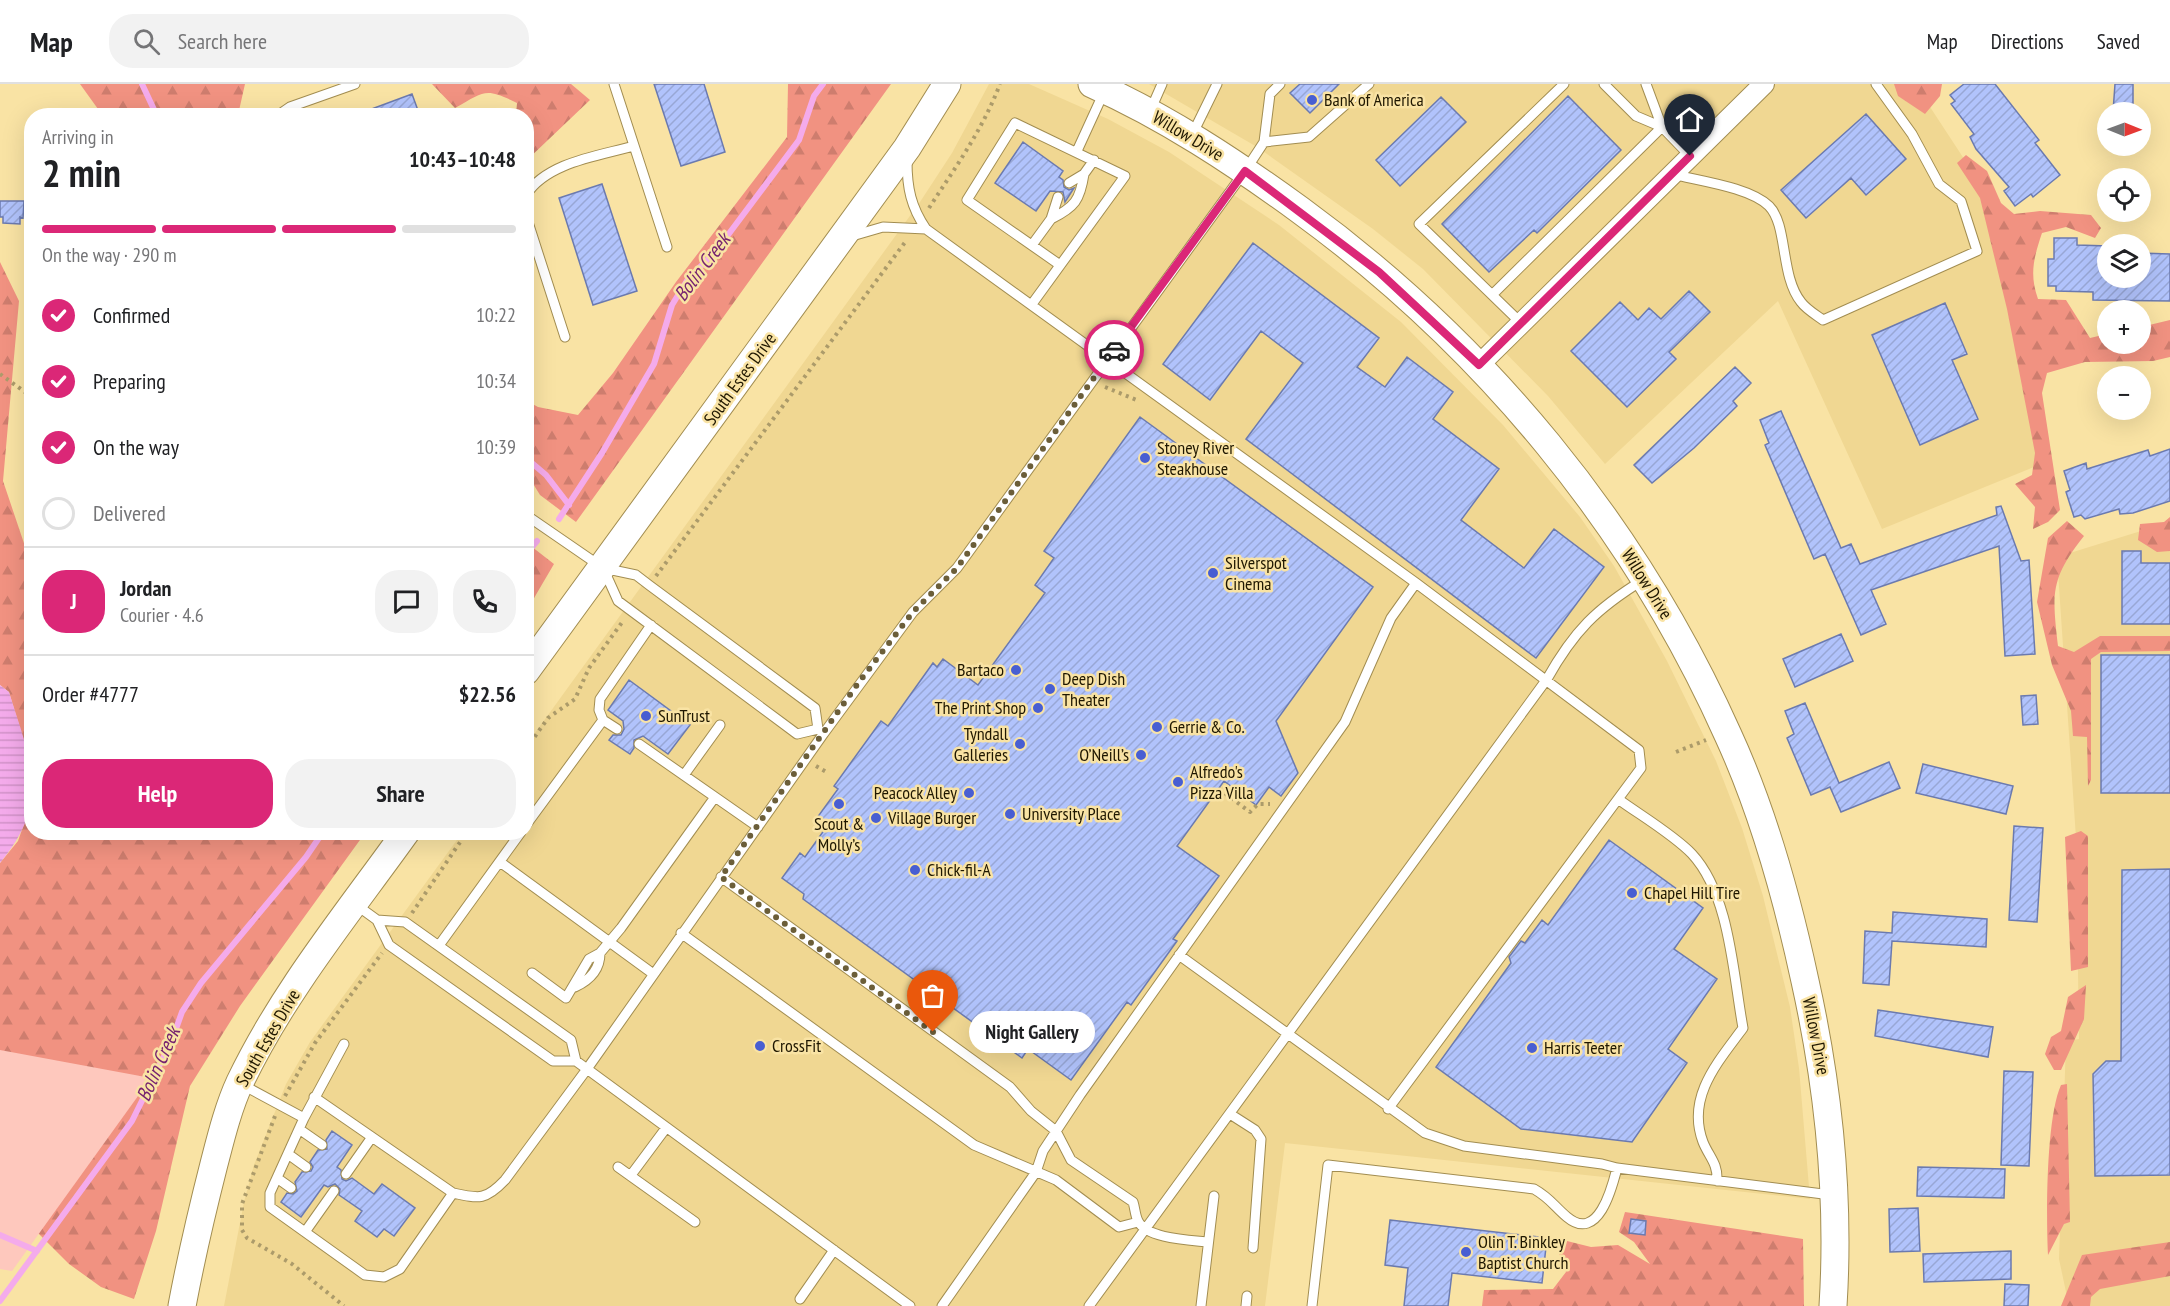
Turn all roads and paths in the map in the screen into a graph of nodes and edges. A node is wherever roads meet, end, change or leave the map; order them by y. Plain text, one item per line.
1 (355, 84) edge
2 (614, 84) edge
3 (947, 84) edge
4 (1000, 84) edge
5 (1162, 84) edge
6 (1217, 84) edge
7 (1280, 84) edge
8 (1369, 84) edge
9 (1564, 84) edge
10 (1604, 84) edge
11 (1646, 84) edge
12 (1876, 84) edge
13 (1099, 87) edge
14 (1756, 87) edge
15 (289, 108) edge
16 (1149, 113) junction
17 (1662, 127) junction
18 (1191, 137) junction
19 (1264, 142) junction
20 (634, 146) junction
21 (907, 148) junction
22 (1077, 150) junction
23 (1690, 156) junction
24 (1094, 160) junction
25 (1245, 171) junction
26 (1084, 174) junction
27 (1672, 174) junction
28 (534, 183) edge
29 (1069, 183) dead end
30 (1058, 197) dead end
31 (1051, 219) junction
32 (918, 224) junction
33 (842, 238) junction
34 (534, 241) edge
35 (1032, 245) junction
36 (667, 247) dead end
37 (1060, 265) junction
38 (1494, 294) junction
39 (1032, 304) junction
40 (1521, 323) junction
41 (565, 337) dead end
42 (1108, 359) junction
43 (1479, 365) junction
44 (0, 374) edge
45 (1092, 382) junction
46 (24, 391) edge
47 (1147, 405) dead end
48 (534, 521) edge
49 (603, 568) junction
50 (1645, 579) junction
51 (1416, 583) junction
52 (649, 585) junction
53 (630, 610) junction
54 (651, 626) junction
55 (534, 660) edge
56 (1547, 679) junction
57 (603, 720) junction
58 (720, 725) dead end
59 (617, 729) dead end
60 (821, 731) junction
61 (534, 738) edge
62 (1706, 740) dead end
63 (639, 744) dead end
64 (1676, 752) dead end
65 (684, 775) junction
66 (1219, 789) dead end
67 (715, 797) junction
68 (1618, 799) junction
69 (1276, 803) dead end
70 (534, 814) edge
71 (758, 827) junction
72 (400, 840) edge
73 (462, 840) edge
74 (515, 840) edge
75 (451, 856) dead end
76 (500, 862) junction
77 (721, 877) junction
78 (355, 904) junction
79 (377, 920) junction
80 (681, 933) junction
81 (610, 942) junction
82 (440, 944) junction
83 (1179, 955) junction
84 (532, 973) dead end
85 (652, 973) junction
86 (1287, 1035) junction
87 (344, 1044) dead end
88 (576, 1061) junction
89 (587, 1069) junction
90 (240, 1083) junction
91 (314, 1097) junction
92 (1388, 1108) junction
93 (1230, 1114) junction
94 (304, 1118) junction
95 (666, 1128) junction
96 (299, 1129) junction
97 (1056, 1131) junction
98 (372, 1137) junction
99 (322, 1145) dead end
100 (288, 1154) junction
101 (342, 1160) dead end
102 (306, 1167) dead end
103 (618, 1167) dead end
104 (1617, 1168) junction
105 (1036, 1172) junction
106 (631, 1175) junction
107 (277, 1178) junction
108 (1717, 1181) junction
109 (291, 1188) dead end
110 (334, 1191) dead end
111 (453, 1193) junction
112 (1836, 1195) junction
113 (1214, 1197) dead end
114 (312, 1202) dead end
115 (321, 1209) junction
116 (695, 1222) dead end
117 (1138, 1222) junction
118 (1147, 1229) junction
119 (242, 1230) dead end
120 (305, 1232) junction
121 (1208, 1242) junction
122 (1253, 1248) dead end
123 (834, 1250) junction
124 (800, 1299) dead end
125 (182, 1306) edge
126 (344, 1306) edge
127 (910, 1306) edge
128 (942, 1306) edge
129 (1089, 1306) edge
130 (1200, 1306) edge
131 (1312, 1306) edge
132 (1833, 1306) edge

1 - 15 lane
2 - 20 lane
3 - 21 street, South Estes Drive
4 - 32 path
5 - 16 lane
6 - 18 lane
7 - 19 lane
8 - 19 lane
9 - 38 lane
10 - 17 lane
11 - 17 lane
12 - 27 lane
13 - 16 street, Willow Drive
13 - 22 lane
14 - 23 street
16 - 18 street, Willow Drive
17 - 23 lane
17 - 38 lane
18 - 25 street, Willow Drive
19 - 25 lane
20 - 28 lane
20 - 36 lane
21 - 32 lane
21 - 33 street, South Estes Drive
22 - 24 lane
22 - 35 lane
23 - 27 street
24 - 26 lane
24 - 37 lane
25 - 42 lane
25 - 43 street, Willow Drive
26 - 29 lane
26 - 31 lane
27 - 40 street
30 - 31 lane
31 - 35 lane
32 - 33 lane
32 - 39 lane
32 - 52 path
33 - 49 street, South Estes Drive
34 - 41 lane
35 - 37 lane
37 - 39 lane
38 - 40 lane
39 - 42 lane
40 - 43 street
42 - 45 lane
42 - 51 lane
43 - 50 street, Willow Drive
44 - 46 path
45 - 47 path
45 - 60 lane
48 - 49 lane
49 - 52 lane
49 - 53 lane
49 - 55 street, South Estes Drive
50 - 56 lane
50 - 112 street, Willow Drive
51 - 56 lane
51 - 83 lane
52 - 60 lane
53 - 54 lane
53 - 61 path
54 - 57 lane
54 - 60 lane
56 - 68 lane
56 - 86 lane
57 - 59 lane
57 - 70 lane
58 - 65 lane
60 - 71 lane
62 - 64 path
63 - 65 lane
65 - 67 lane
66 - 69 path
67 - 71 lane
67 - 81 lane
68 - 92 lane
68 - 108 lane
71 - 77 lane
72 - 78 street, South Estes Drive
73 - 75 path
74 - 76 lane
76 - 81 lane
76 - 82 lane
77 - 80 lane
77 - 97 lane
78 - 79 lane
78 - 90 street, South Estes Drive
79 - 82 lane
79 - 88 lane
80 - 85 lane
80 - 105 lane
81 - 84 lane
81 - 85 lane
82 - 88 lane
83 - 86 lane
83 - 97 lane
85 - 89 lane
86 - 92 lane
86 - 93 lane
87 - 91 lane
88 - 89 lane
89 - 95 lane
89 - 111 lane
90 - 94 lane
90 - 125 street, South Estes Drive
91 - 94 lane
91 - 98 lane
92 - 104 lane
93 - 118 lane
93 - 122 lane
94 - 96 lane
95 - 106 lane
95 - 123 lane
96 - 99 lane
96 - 100 lane
97 - 105 lane
97 - 117 lane
98 - 101 lane
98 - 111 lane
100 - 102 lane
100 - 107 lane
103 - 106 lane
104 - 108 lane
104 - 131 lane
105 - 117 lane
105 - 128 lane
106 - 116 lane
107 - 109 lane
107 - 120 lane
108 - 112 lane
110 - 115 lane
111 - 120 lane
112 - 132 street, Willow Drive
113 - 121 lane
114 - 115 lane
115 - 120 lane
117 - 118 lane
118 - 121 lane
118 - 129 lane
119 - 126 path
121 - 130 lane
123 - 124 lane
123 - 127 lane

